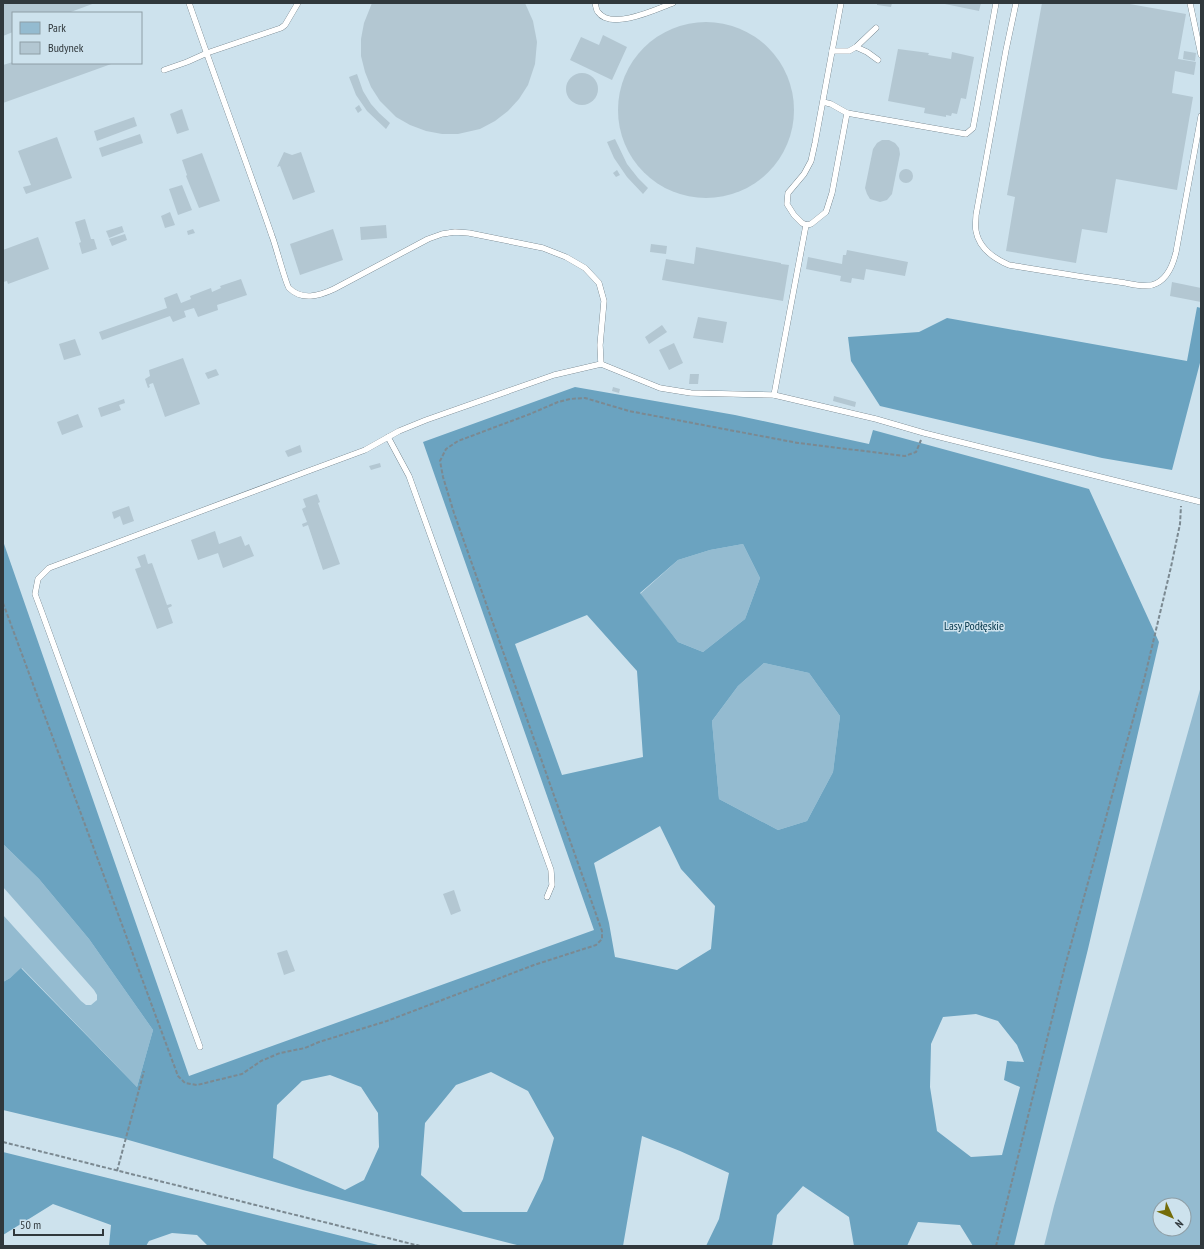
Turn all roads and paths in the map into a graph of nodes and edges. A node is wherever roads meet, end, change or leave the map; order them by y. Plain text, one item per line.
1 (189, 3) edge
2 (298, 3) edge
3 (595, 3) edge
4 (673, 3) edge
5 (840, 3) edge
6 (996, 3) edge
7 (1016, 3) edge
8 (1190, 3) edge
9 (876, 28) dead end
10 (856, 47) junction
11 (832, 51) junction
12 (207, 53) junction
13 (1201, 55) edge
14 (878, 60) dead end
15 (164, 70) dead end
16 (823, 102) junction
17 (847, 114) junction
18 (1201, 116) edge
19 (806, 224) junction
20 (601, 364) junction
21 (774, 395) junction
22 (924, 433) junction
23 (388, 437) junction
24 (1182, 497) junction
25 (1201, 502) edge
26 (3, 603) edge
27 (547, 897) dead end
28 (200, 1047) dead end
29 (144, 1071) dead end
30 (3, 1142) edge
31 (117, 1171) junction
32 (420, 1246) edge
33 (996, 1246) edge

1 - 12 lane
2 - 12 lane
3 - 4 lane
5 - 11 lane
6 - 17 lane
7 - 18 lane
8 - 13 lane
9 - 10 lane
10 - 11 lane
10 - 14 lane
11 - 16 lane
12 - 15 lane
12 - 20 lane
16 - 17 lane
16 - 19 lane
17 - 19 lane
19 - 21 lane
20 - 21 lane
20 - 23 lane
21 - 22 lane
22 - 24 lane
22 - 26 path
23 - 27 lane
23 - 28 lane
24 - 25 lane
24 - 33 path
29 - 31 path
30 - 31 path
31 - 32 path

